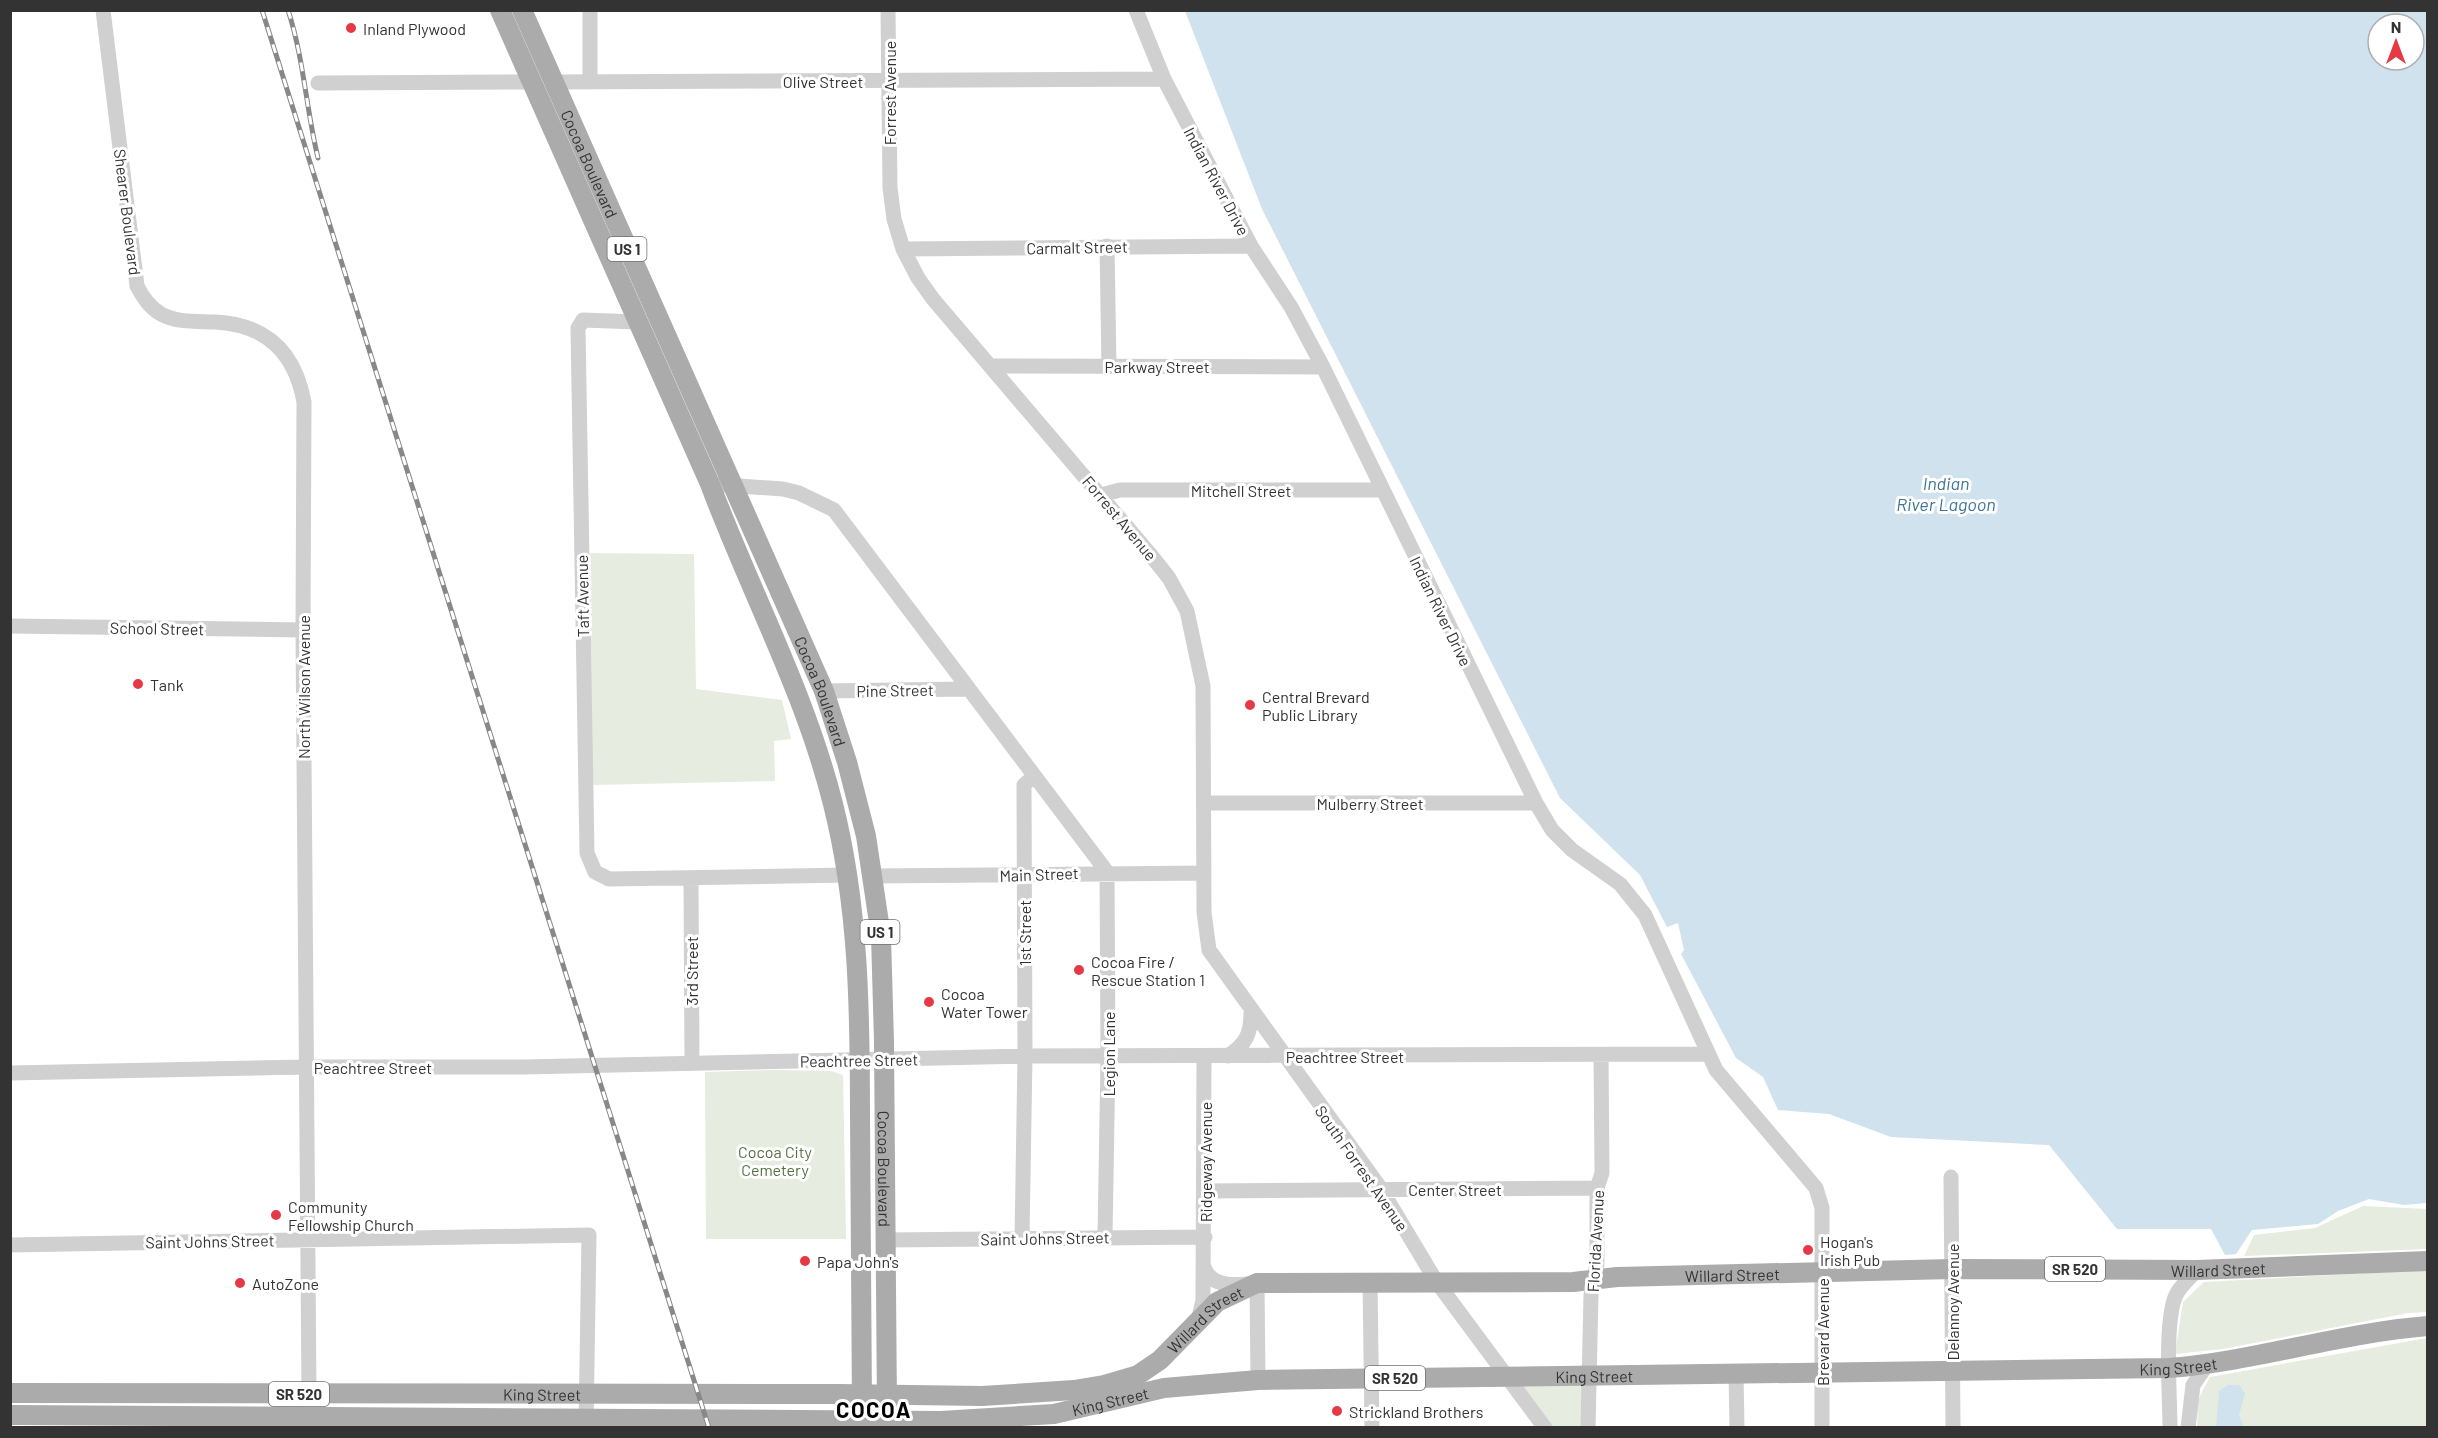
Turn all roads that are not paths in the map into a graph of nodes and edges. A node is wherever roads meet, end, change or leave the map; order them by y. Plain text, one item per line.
1 (103, 10) edge
2 (500, 10) edge
3 (510, 10) edge
4 (522, 10) edge
5 (590, 10) edge
6 (888, 10) edge
7 (1136, 10) edge
8 (1164, 79) junction
9 (889, 81) junction
10 (531, 82) junction
11 (553, 82) junction
12 (590, 82) junction
13 (318, 83) dead end
14 (611, 213) junction
15 (1107, 246) junction
16 (1251, 246) junction
17 (903, 249) junction
18 (637, 322) junction
19 (250, 329) joint
20 (991, 366) junction
21 (1109, 366) junction
22 (1323, 367) junction
23 (710, 484) junction
24 (732, 487) junction
25 (1381, 490) junction
26 (1101, 495) junction
27 (10, 626) edge
28 (303, 630) junction
29 (779, 648) junction
30 (967, 689) junction
31 (824, 691) junction
32 (798, 693) junction
33 (837, 730) junction
34 (1034, 776) junction
35 (1204, 803) junction
36 (1536, 803) junction
37 (1107, 872) junction
38 (1204, 873) junction
39 (1024, 874) junction
40 (848, 875) junction
41 (873, 876) junction
42 (691, 879) junction
43 (1251, 1012) junction
44 (1708, 1054) junction
45 (1601, 1055) junction
46 (1025, 1056) junction
47 (1204, 1056) junction
48 (1108, 1057) junction
49 (1227, 1057) junction
50 (1284, 1057) junction
51 (860, 1059) junction
52 (885, 1059) junction
53 (692, 1063) junction
54 (305, 1067) junction
55 (10, 1072) edge
56 (1802, 1170) joint
57 (1951, 1177) dead end
58 (1597, 1188) junction
59 (1381, 1189) junction
60 (1206, 1191) junction
61 (1106, 1237) junction
62 (1205, 1237) junction
63 (1022, 1238) junction
64 (307, 1239) junction
65 (885, 1240) junction
66 (10, 1245) edge
67 (2427, 1261) edge
68 (1204, 1267) junction
69 (1952, 1269) junction
70 (2197, 1270) junction
71 (1822, 1274) junction
72 (1593, 1280) junction
73 (1370, 1281) junction
74 (1437, 1281) junction
75 (1257, 1283) junction
76 (1200, 1317) junction
77 (2427, 1326) edge
78 (2207, 1365) junction
79 (2169, 1368) junction
80 (1258, 1370) junction
81 (1952, 1371) junction
82 (1823, 1373) junction
83 (1736, 1374) junction
84 (1508, 1376) junction
85 (1590, 1376) junction
86 (1371, 1378) junction
87 (1074, 1390) joint
88 (10, 1393) edge
89 (309, 1394) junction
90 (435, 1395) junction
91 (586, 1395) junction
92 (862, 1395) junction
93 (886, 1396) junction
94 (10, 1415) edge
95 (173, 1417) junction
96 (310, 1423) edge
97 (586, 1423) edge
98 (863, 1423) edge
99 (887, 1423) edge
100 (933, 1424) edge
101 (1372, 1428) edge
102 (1545, 1428) edge
103 (1588, 1428) edge
104 (1737, 1428) edge
105 (1822, 1428) edge
106 (1953, 1428) edge
107 (2170, 1428) edge
108 (2188, 1428) edge

1 - 19 street, Shearer Boulevard
2 - 10 main road, Cocoa Boulevard / US 1
3 - 11 main road
4 - 11 main road, Cocoa Boulevard / US 1
5 - 12 street
6 - 9 street, Forrest Avenue
7 - 8 street, Indian River Drive
8 - 9 street, Olive Street
8 - 16 street, Indian River Drive
9 - 12 street, Olive Street
9 - 17 street, Forrest Avenue
10 - 13 street
10 - 14 main road
10 - 18 main road, Cocoa Boulevard / US 1
11 - 12 street, Olive Street
11 - 14 main road, Cocoa Boulevard / US 1
14 - 24 main road, Cocoa Boulevard / US 1
15 - 16 street, Carmalt Street
15 - 17 street, Carmalt Street
15 - 21 street
16 - 22 street, Indian River Drive
17 - 20 street, Forrest Avenue
18 - 23 main road, Cocoa Boulevard / US 1
18 - 42 street, Taft Avenue
19 - 28 street, North Wilson Avenue
20 - 21 street, Parkway Street
20 - 26 street, Forrest Avenue
21 - 22 street, Parkway Street
22 - 25 street, Indian River Drive
23 - 24 street
23 - 29 main road, Cocoa Boulevard / US 1
24 - 30 street
24 - 31 main road, Cocoa Boulevard / US 1
25 - 26 street, Mitchell Street
25 - 36 street, Indian River Drive
26 - 35 street, Forrest Avenue
27 - 28 street, School Street
28 - 54 street, North Wilson Avenue
29 - 31 main road
29 - 32 main road, Cocoa Boulevard / US 1
30 - 31 street, Pine Street
30 - 34 street
31 - 33 main road, Cocoa Boulevard / US 1
32 - 33 main road
32 - 40 main road, Cocoa Boulevard / US 1
33 - 41 main road, Cocoa Boulevard / US 1
34 - 37 street
34 - 39 street, 1st Street
35 - 36 street, Mulberry Street
35 - 38 street, Forrest Avenue
36 - 44 street, Indian River Drive
37 - 38 street, Main Street
37 - 39 street, Main Street
37 - 48 street, Legion Lane
38 - 43 street, Forrest Avenue
39 - 41 street, Main Street
39 - 46 street, 1st Street
40 - 42 street
40 - 51 main road, Cocoa Boulevard / US 1
41 - 52 main road, Cocoa Boulevard / US 1
42 - 53 street, 3rd Street
43 - 49 street
43 - 50 street, Forrest Avenue
44 - 45 street, Peachtree Street
44 - 56 street, Indian River Drive
45 - 50 street, Peachtree Street
45 - 58 street, Florida Avenue
46 - 48 street, Peachtree Street
46 - 52 street, Peachtree Street
46 - 63 street, 1st Street
47 - 48 street, Peachtree Street
47 - 49 street, Peachtree Street
47 - 60 street, Ridgeway Avenue
48 - 61 street, Legion Lane
49 - 50 street, Peachtree Street
50 - 59 street, South Forrest Avenue
51 - 52 street, Peachtree Street
51 - 53 street, Peachtree Street
51 - 92 main road, Cocoa Boulevard / US 1
52 - 65 main road, Cocoa Boulevard / US 1
53 - 54 street, Peachtree Street
54 - 55 street, Peachtree Street
54 - 64 street, North Wilson Avenue
56 - 71 street, Brevard Avenue
57 - 69 street, Delannoy Avenue
58 - 59 street, Center Street
58 - 72 street, Florida Avenue
59 - 60 street, Center Street
59 - 74 street, South Forrest Avenue
60 - 62 street, Ridgeway Avenue
61 - 62 street, Saint Johns Street
61 - 63 street, Saint Johns Street
62 - 68 street, Ridgeway Avenue
63 - 65 street, Saint Johns Street
64 - 66 street, Saint Johns Street
64 - 89 street, North Wilson Avenue
64 - 91 street, Saint Johns Street
65 - 93 main road, Cocoa Boulevard / US 1
67 - 70 main road, Willard Street / SR 520
68 - 75 street
68 - 76 street, Ridgeway Avenue
69 - 70 main road, Willard Street / SR 520
69 - 71 main road, Willard Street / SR 520
69 - 81 street, Delannoy Avenue
70 - 79 street
71 - 72 main road, Willard Street / SR 520
71 - 82 street, Brevard Avenue
72 - 74 main road, Willard Street / SR 520
72 - 85 street, Florida Avenue
73 - 74 main road, Willard Street / SR 520
73 - 75 main road, Willard Street / SR 520
73 - 86 street
74 - 84 street, South Forrest Avenue
75 - 76 main road, Willard Street / SR 520
75 - 80 street
76 - 87 main road, Willard Street / SR 520
77 - 78 main road, King Street / SR 520
78 - 79 main road, King Street / SR 520
78 - 108 street
79 - 81 main road, King Street / SR 520
79 - 107 street
80 - 86 main road, King Street / SR 520
80 - 100 main road, King Street / SR 520
81 - 82 main road, King Street / SR 520
81 - 106 street, Delannoy Avenue
82 - 83 main road, SR 520
82 - 105 street, Brevard Avenue
83 - 85 main road, King Street / SR 520
83 - 104 street
84 - 85 main road, King Street / SR 520
84 - 86 main road, King Street / SR 520
84 - 102 street, South Forrest Avenue
85 - 103 street, Florida Avenue
86 - 101 street
87 - 93 main road, King Street / SR 520
88 - 89 main road, King Street / SR 520
89 - 90 main road, King Street / SR 520
89 - 95 main road
90 - 91 main road, King Street / SR 520
90 - 96 main road
91 - 92 main road, King Street / SR 520
91 - 97 street
92 - 93 main road, King Street / SR 520
92 - 98 main road, Cocoa Boulevard / US 1
93 - 99 main road, Cocoa Boulevard / US 1
94 - 95 main road, King Street / SR 520
95 - 96 main road, King Street / SR 520
96 - 97 main road, King Street / SR 520
97 - 98 main road, King Street / SR 520
98 - 99 main road, King Street / SR 520
99 - 100 main road, King Street / SR 520

